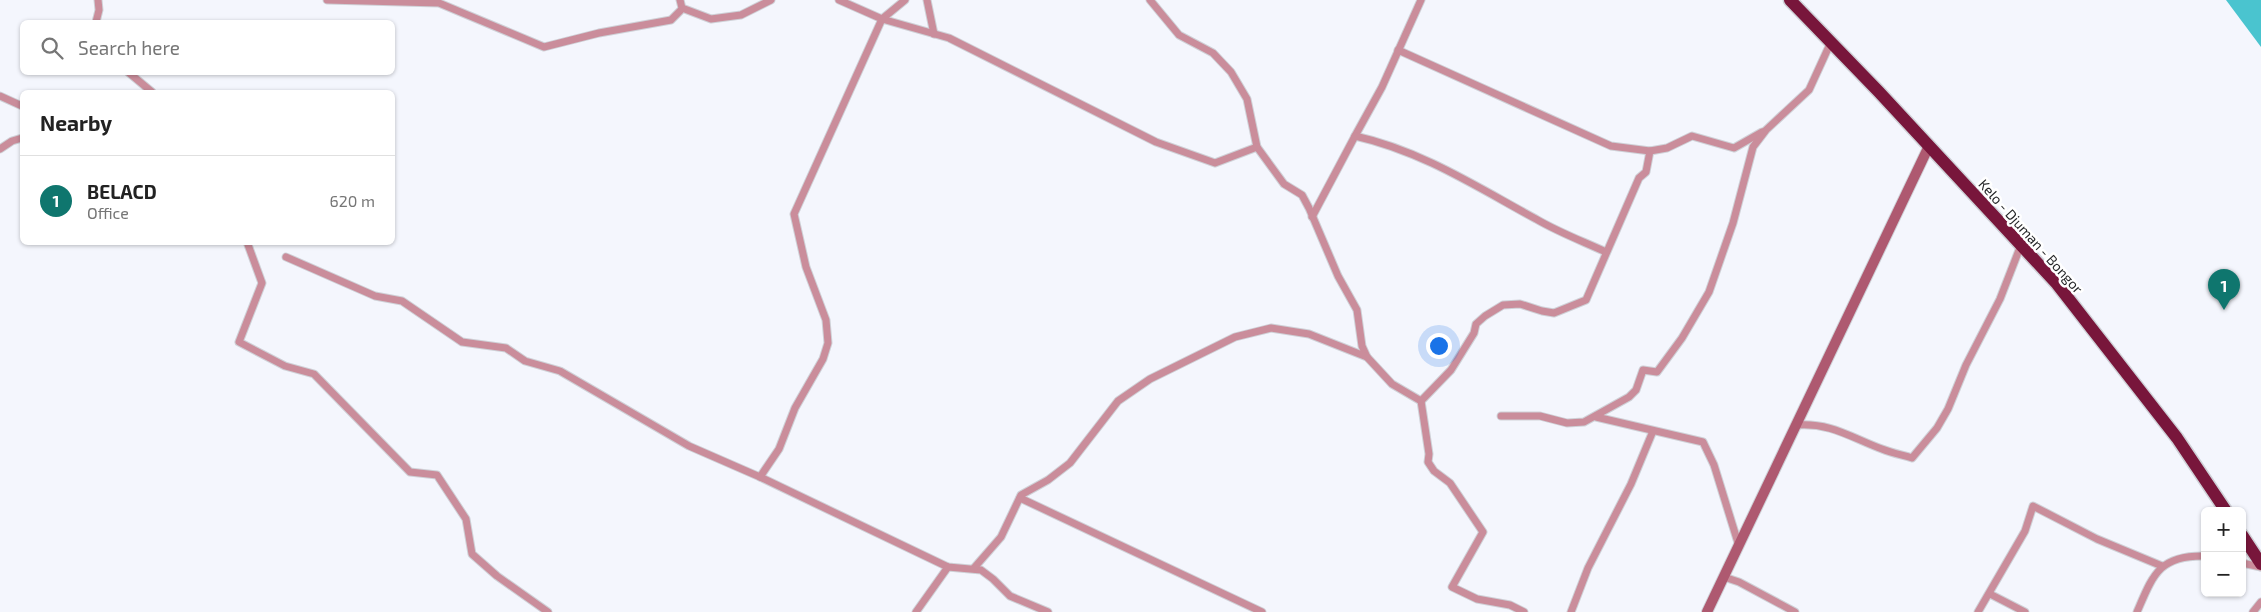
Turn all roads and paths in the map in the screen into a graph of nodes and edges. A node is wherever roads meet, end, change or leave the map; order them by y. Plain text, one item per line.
1 (98, 0) edge
2 (326, 0) edge
3 (680, 0) edge
4 (771, 0) edge
5 (838, 0) edge
6 (906, 0) edge
7 (927, 0) edge
8 (1150, 0) edge
9 (1421, 0) edge
10 (1790, 0) edge
11 (389, 1) edge
12 (680, 12) dead end
13 (882, 19) junction
14 (96, 20) edge
15 (934, 34) junction
16 (1831, 42) junction
17 (1398, 50) junction
18 (132, 75) edge
19 (150, 90) edge
20 (0, 96) edge
21 (20, 105) edge
22 (1766, 130) junction
23 (1355, 136) junction
24 (20, 139) edge
25 (1929, 146) junction
26 (1258, 147) junction
27 (0, 149) edge
28 (1650, 151) junction
29 (1312, 217) junction
30 (2022, 244) junction
31 (248, 245) edge
32 (1606, 252) junction
33 (286, 257) dead end
34 (1367, 357) junction
35 (1420, 401) junction
36 (1501, 416) dead end
37 (1596, 417) junction
38 (1796, 425) junction
39 (1654, 431) junction
40 (760, 477) junction
41 (1020, 498) junction
42 (2223, 507) edge
43 (2246, 542) edge
44 (1739, 546) junction
45 (2201, 557) edge
46 (2246, 564) edge
47 (2162, 566) junction
48 (2261, 566) edge
49 (948, 567) junction
50 (974, 568) junction
51 (1724, 577) junction
52 (1990, 594) junction
53 (2261, 602) edge
54 (548, 612) edge
55 (916, 612) edge
56 (1048, 612) edge
57 (1262, 612) edge
58 (1524, 612) edge
59 (1571, 612) edge
60 (1707, 612) edge
61 (1795, 612) edge
62 (1978, 612) edge
63 (2025, 612) edge
64 (2138, 612) edge
65 (2253, 612) edge

1 - 14 street
2 - 11 street
3 - 4 street
5 - 13 street
6 - 13 street
7 - 15 street
8 - 26 street
9 - 17 street
10 - 16 highway, Kelo - Djuman - Bongor
11 - 12 street
13 - 15 street
13 - 40 street
15 - 26 street
16 - 22 street
16 - 25 highway, Kelo - Djuman - Bongor
17 - 23 street
17 - 28 street
18 - 19 street
20 - 21 street
22 - 28 street
22 - 37 street
23 - 29 street
23 - 32 street
24 - 27 street
25 - 30 highway, Kelo - Djuman - Bongor
25 - 38 street
26 - 29 street
28 - 32 street
29 - 34 street
30 - 38 street
30 - 42 highway, Kelo - Djuman - Bongor
31 - 54 street
32 - 35 street
33 - 40 street
34 - 35 street
34 - 41 street
35 - 58 street
36 - 37 street
37 - 39 street
38 - 44 street
39 - 44 street
39 - 59 street
40 - 49 street
41 - 50 street
41 - 57 street
43 - 48 highway
44 - 51 street
45 - 47 street
46 - 48 street
47 - 52 street
47 - 64 street
49 - 50 street
49 - 55 street
50 - 56 street
51 - 60 street
51 - 61 street
52 - 62 street
52 - 63 street
53 - 65 street

